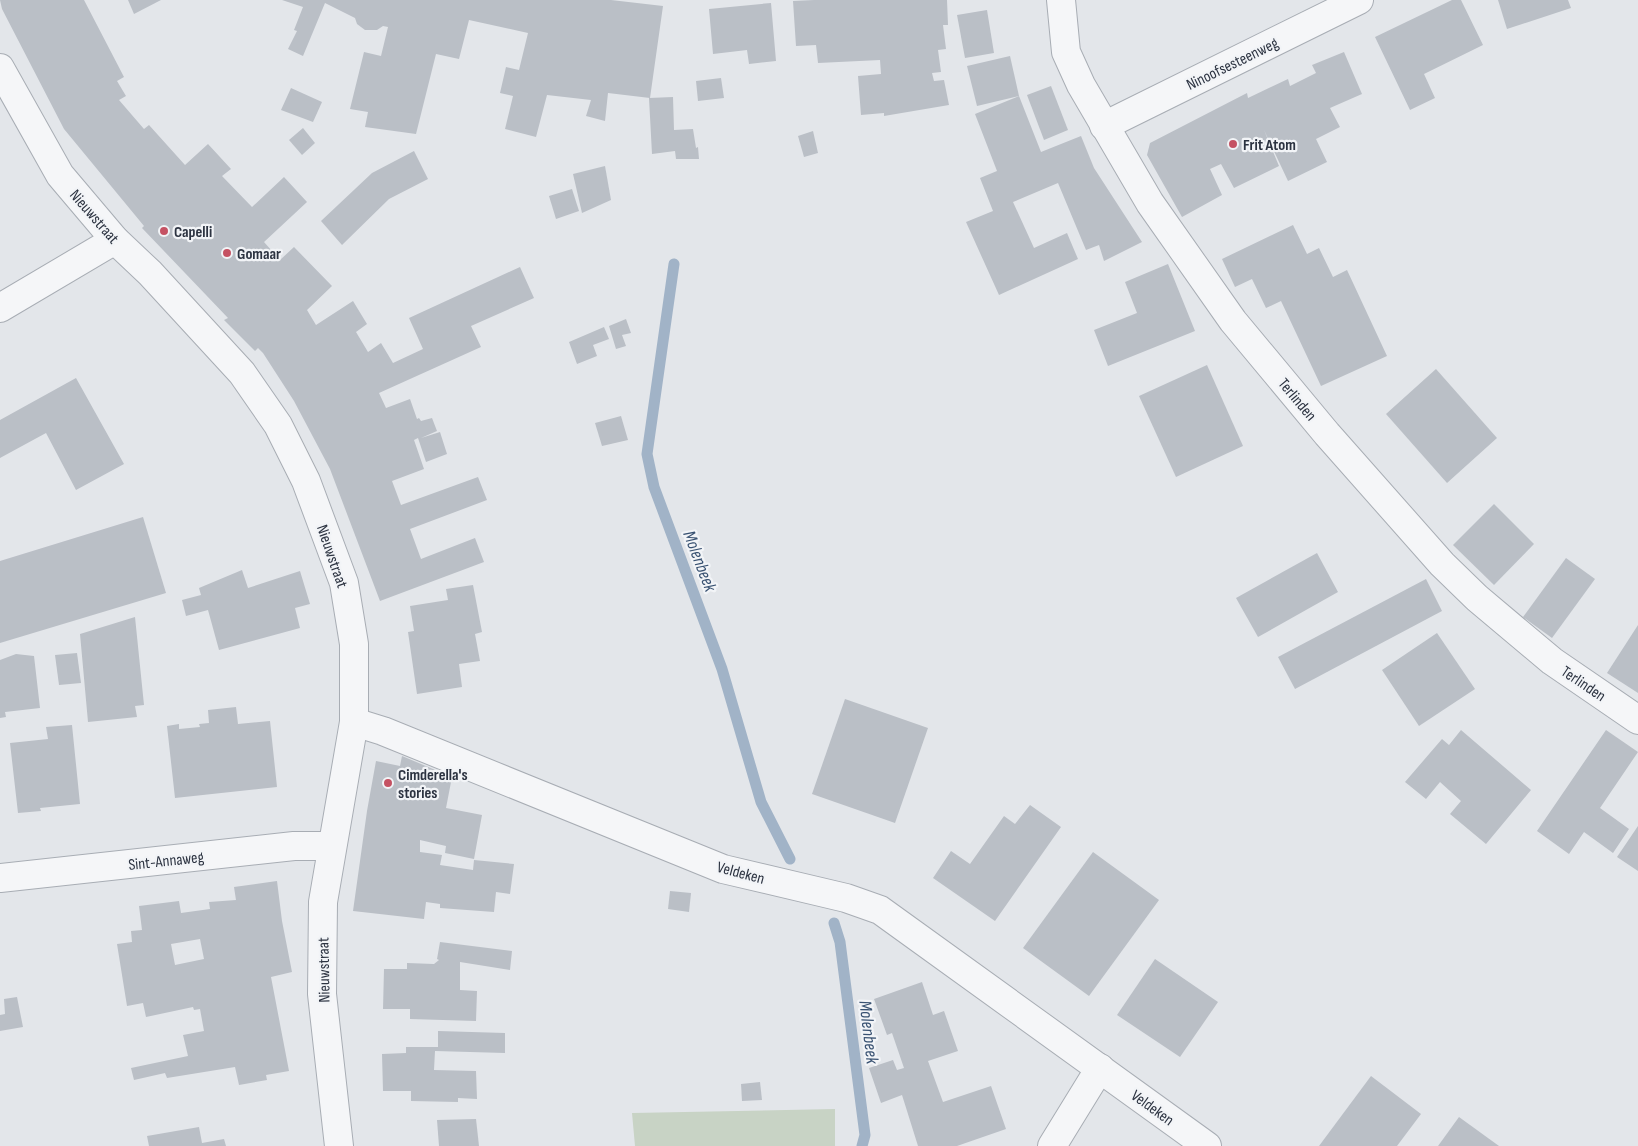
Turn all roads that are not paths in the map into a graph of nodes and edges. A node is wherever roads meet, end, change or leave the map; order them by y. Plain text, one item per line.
1 (1061, 0) edge
2 (1360, 0) edge
3 (0, 68) edge
4 (1104, 126) junction
5 (115, 240) junction
6 (0, 308) edge
7 (1638, 720) edge
8 (354, 722) junction
9 (332, 846) junction
10 (0, 878) edge
11 (1100, 1068) junction
12 (339, 1146) edge
13 (1052, 1146) edge
14 (1207, 1146) edge

1 - 4 street, Terlinden
2 - 4 street, Ninoofsesteenweg
3 - 5 street, Nieuwstraat
4 - 7 street, Terlinden
5 - 6 street
5 - 8 street, Nieuwstraat
8 - 9 street, Nieuwstraat
8 - 11 street, Veldeken
9 - 10 street, Sint-Annaweg
9 - 12 street, Nieuwstraat
11 - 13 street
11 - 14 street, Veldeken

